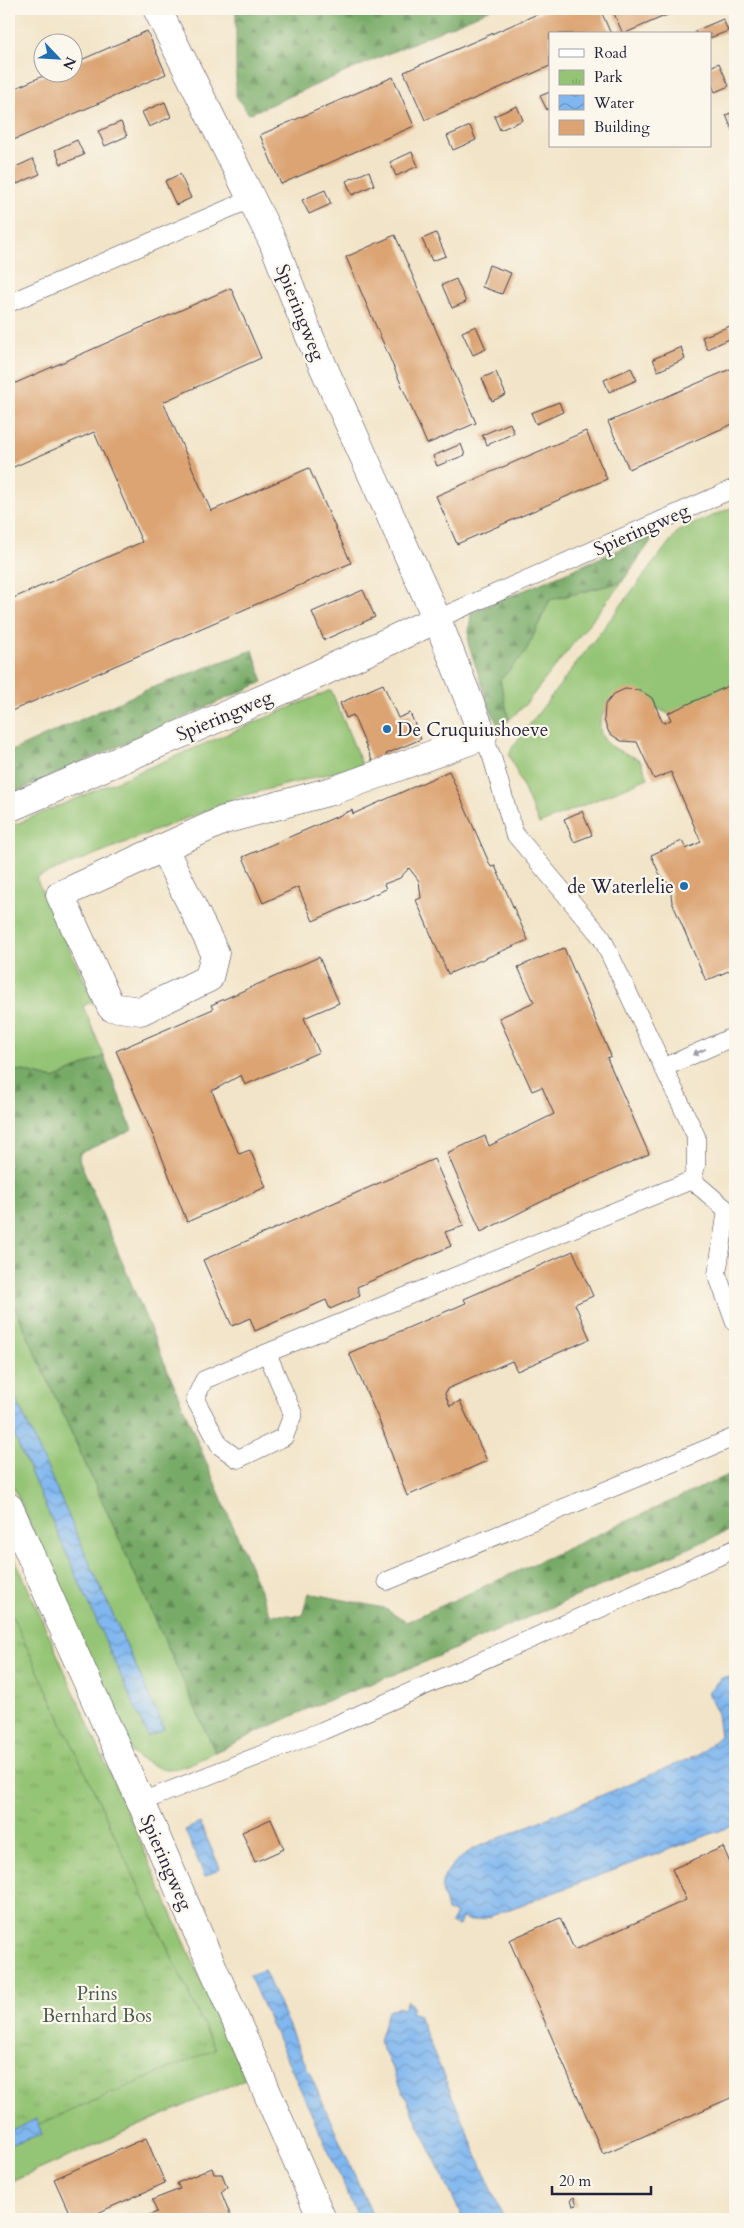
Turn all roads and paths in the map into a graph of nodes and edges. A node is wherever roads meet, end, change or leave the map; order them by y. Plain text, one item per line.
1 (157, 9) edge
2 (251, 199) junction
3 (9, 303) edge
4 (735, 488) edge
5 (437, 619) junction
6 (483, 736) junction
7 (9, 808) edge
8 (164, 849) junction
9 (735, 1036) edge
10 (663, 1068) junction
11 (692, 1180) junction
12 (731, 1211) edge
13 (735, 1323) edge
14 (267, 1353) junction
15 (735, 1437) edge
16 (9, 1507) edge
17 (735, 1548) edge
18 (387, 1581) dead end
19 (141, 1802) junction
20 (322, 2219) edge

1 - 2 street, Spieringweg
2 - 3 lane
2 - 5 street, Spieringweg
4 - 5 lane, Spieringweg
5 - 6 street
5 - 7 street, Spieringweg
6 - 8 street
6 - 10 lane
8 - 8 street
9 -> 10 lane
10 - 11 lane
11 - 12 lane
11 - 14 lane
12 - 13 lane
14 - 14 lane
15 - 18 lane
16 - 19 street, Spieringweg
17 - 19 lane
19 - 20 street, Spieringweg

